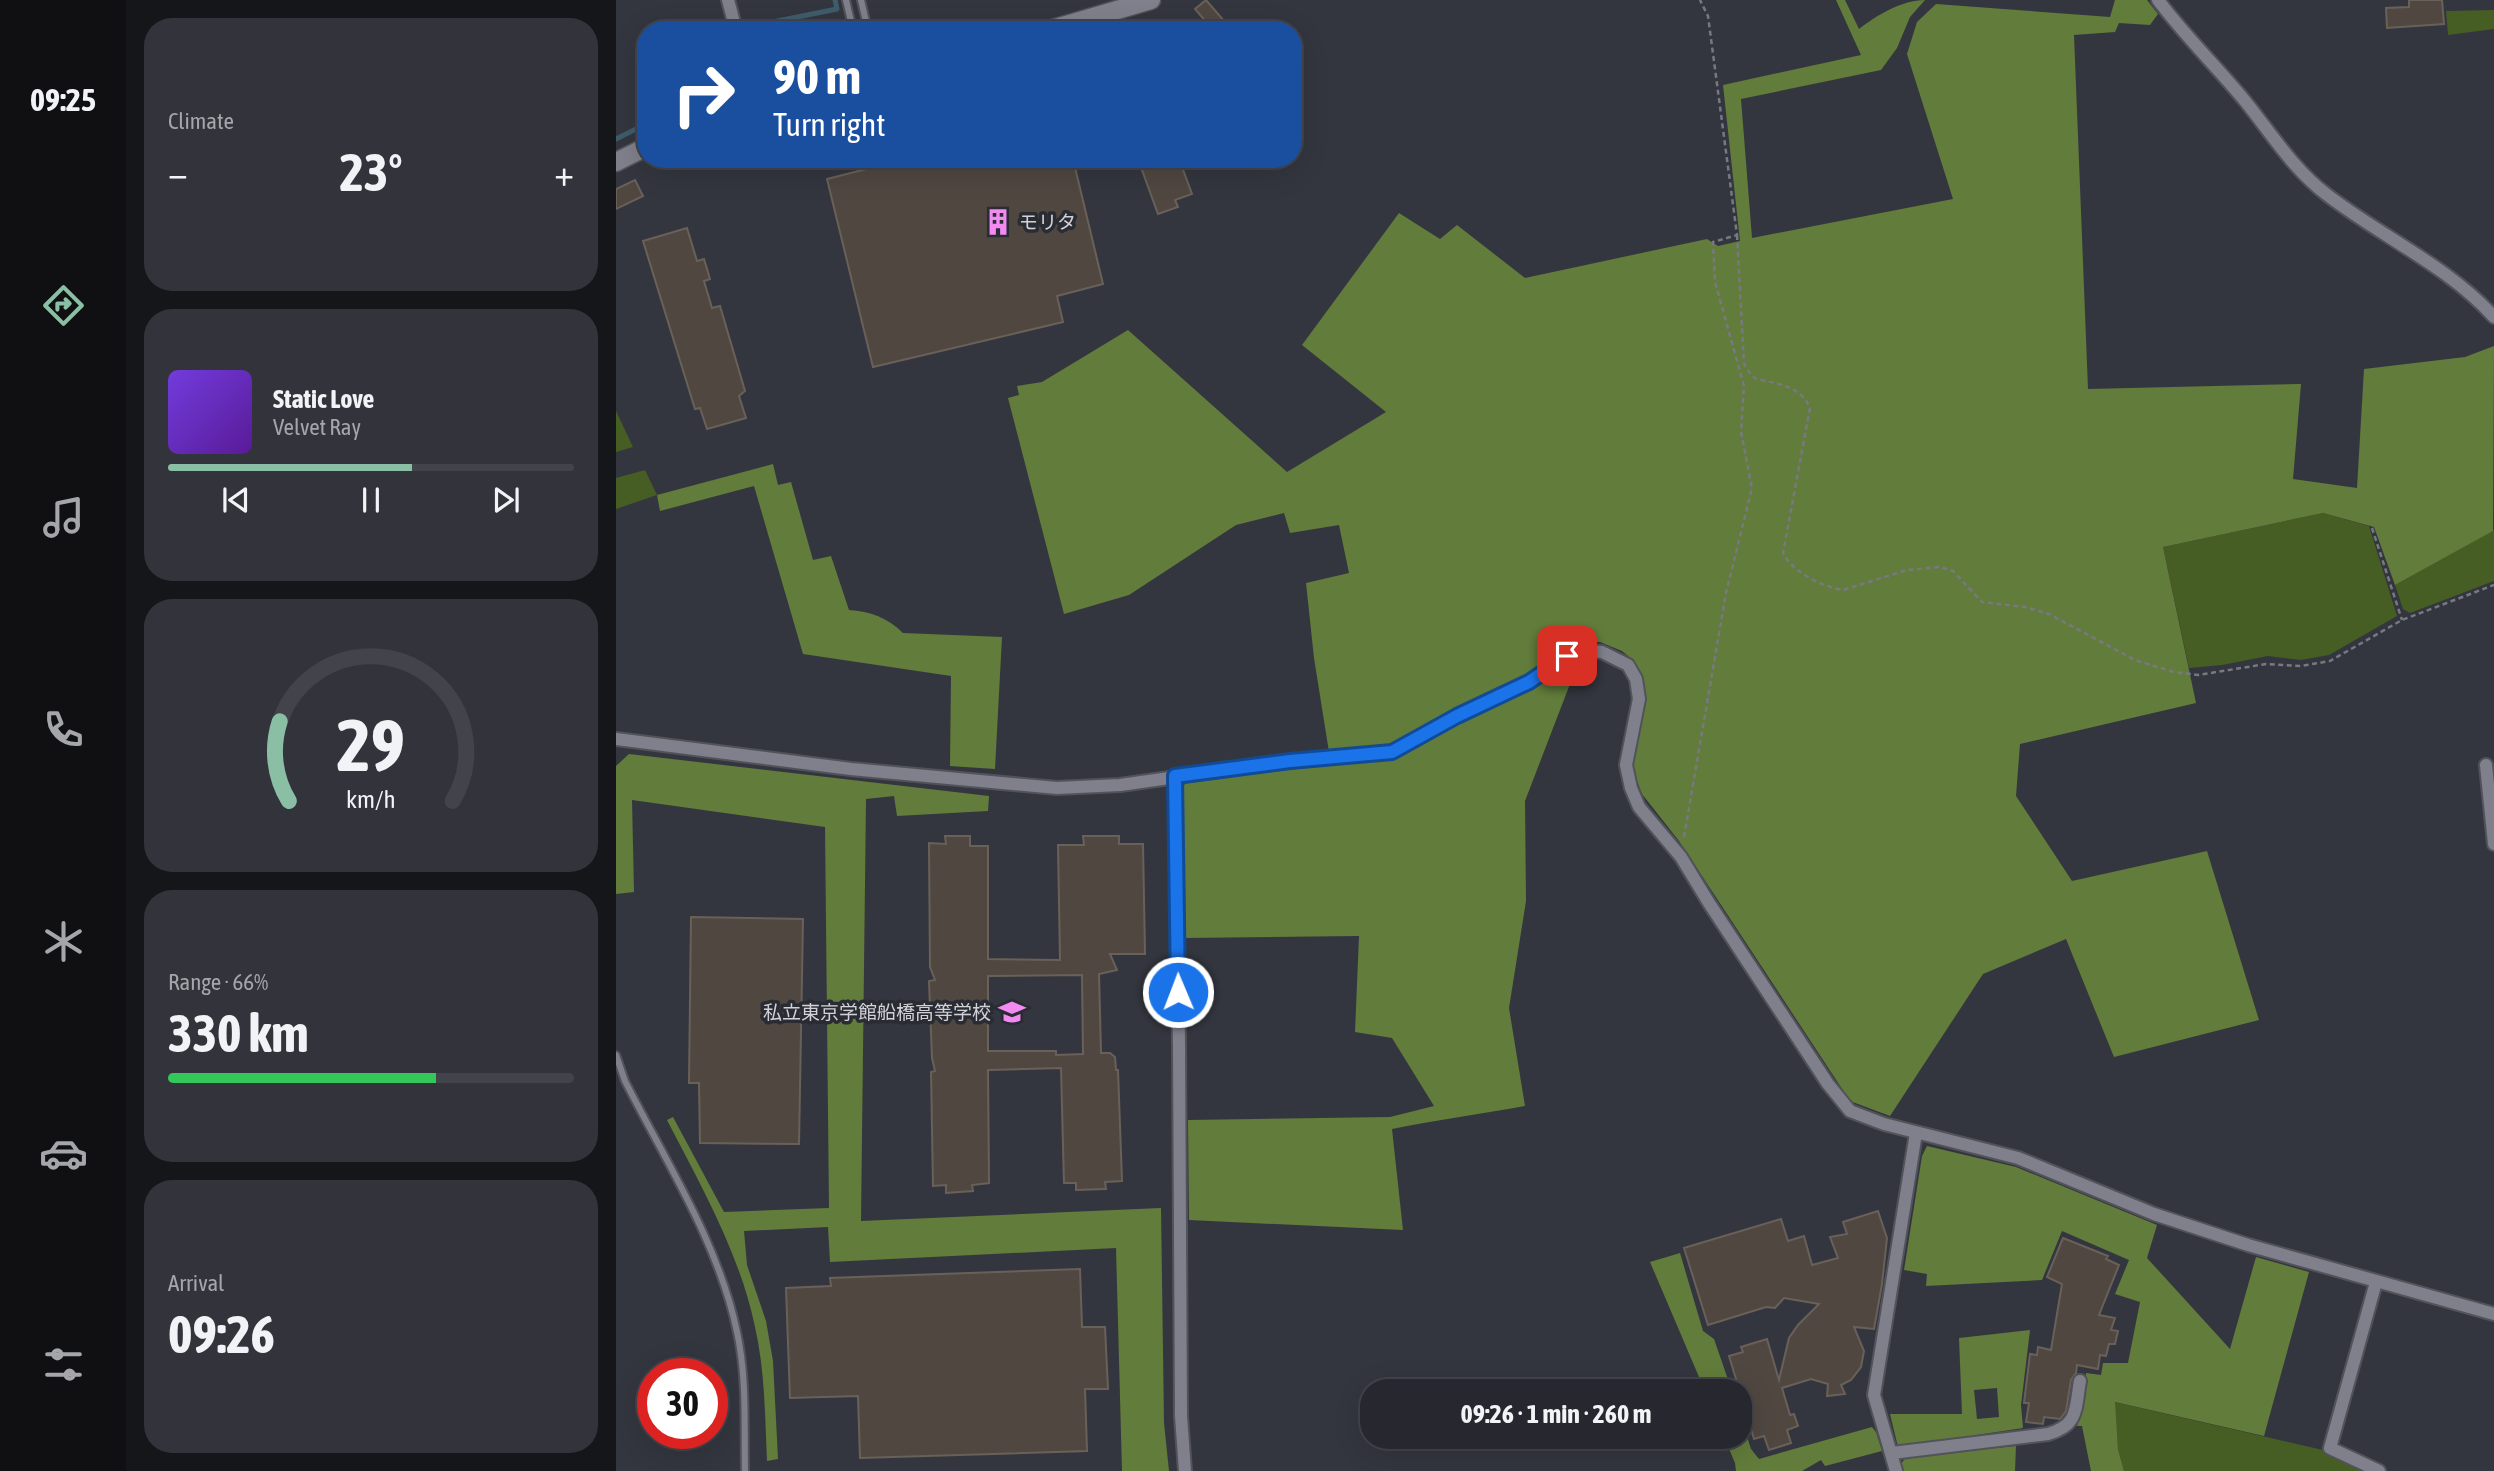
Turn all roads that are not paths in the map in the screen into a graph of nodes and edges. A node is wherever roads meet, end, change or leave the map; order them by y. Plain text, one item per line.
1 (728, 0) edge
2 (846, 0) edge
3 (861, 0) edge
4 (1151, 0) edge
5 (2158, 0) edge
6 (734, 21) edge
7 (851, 21) edge
8 (866, 21) edge
9 (1080, 21) edge
10 (637, 152) edge
11 (616, 162) edge
12 (2494, 317) edge
13 (616, 739) edge
14 (2486, 765) dead end
15 (1175, 776) junction
16 (2494, 844) edge
17 (616, 1055) edge
18 (1916, 1133) junction
19 (2376, 1282) junction
20 (2494, 1314) edge
21 (2080, 1381) dead end
22 (1892, 1453) junction
23 (746, 1471) edge
24 (1185, 1471) edge
25 (1896, 1471) edge
26 (2379, 1471) edge

1 - 6 street
2 - 7 lane
3 - 8 lane
4 - 9 main road
5 - 12 street
10 - 11 main road
13 - 15 street
14 - 16 street
15 - 18 street
15 - 24 street
17 - 23 lane
18 - 19 street
18 - 22 street
19 - 20 street
19 - 26 street
21 - 22 street
22 - 25 street

